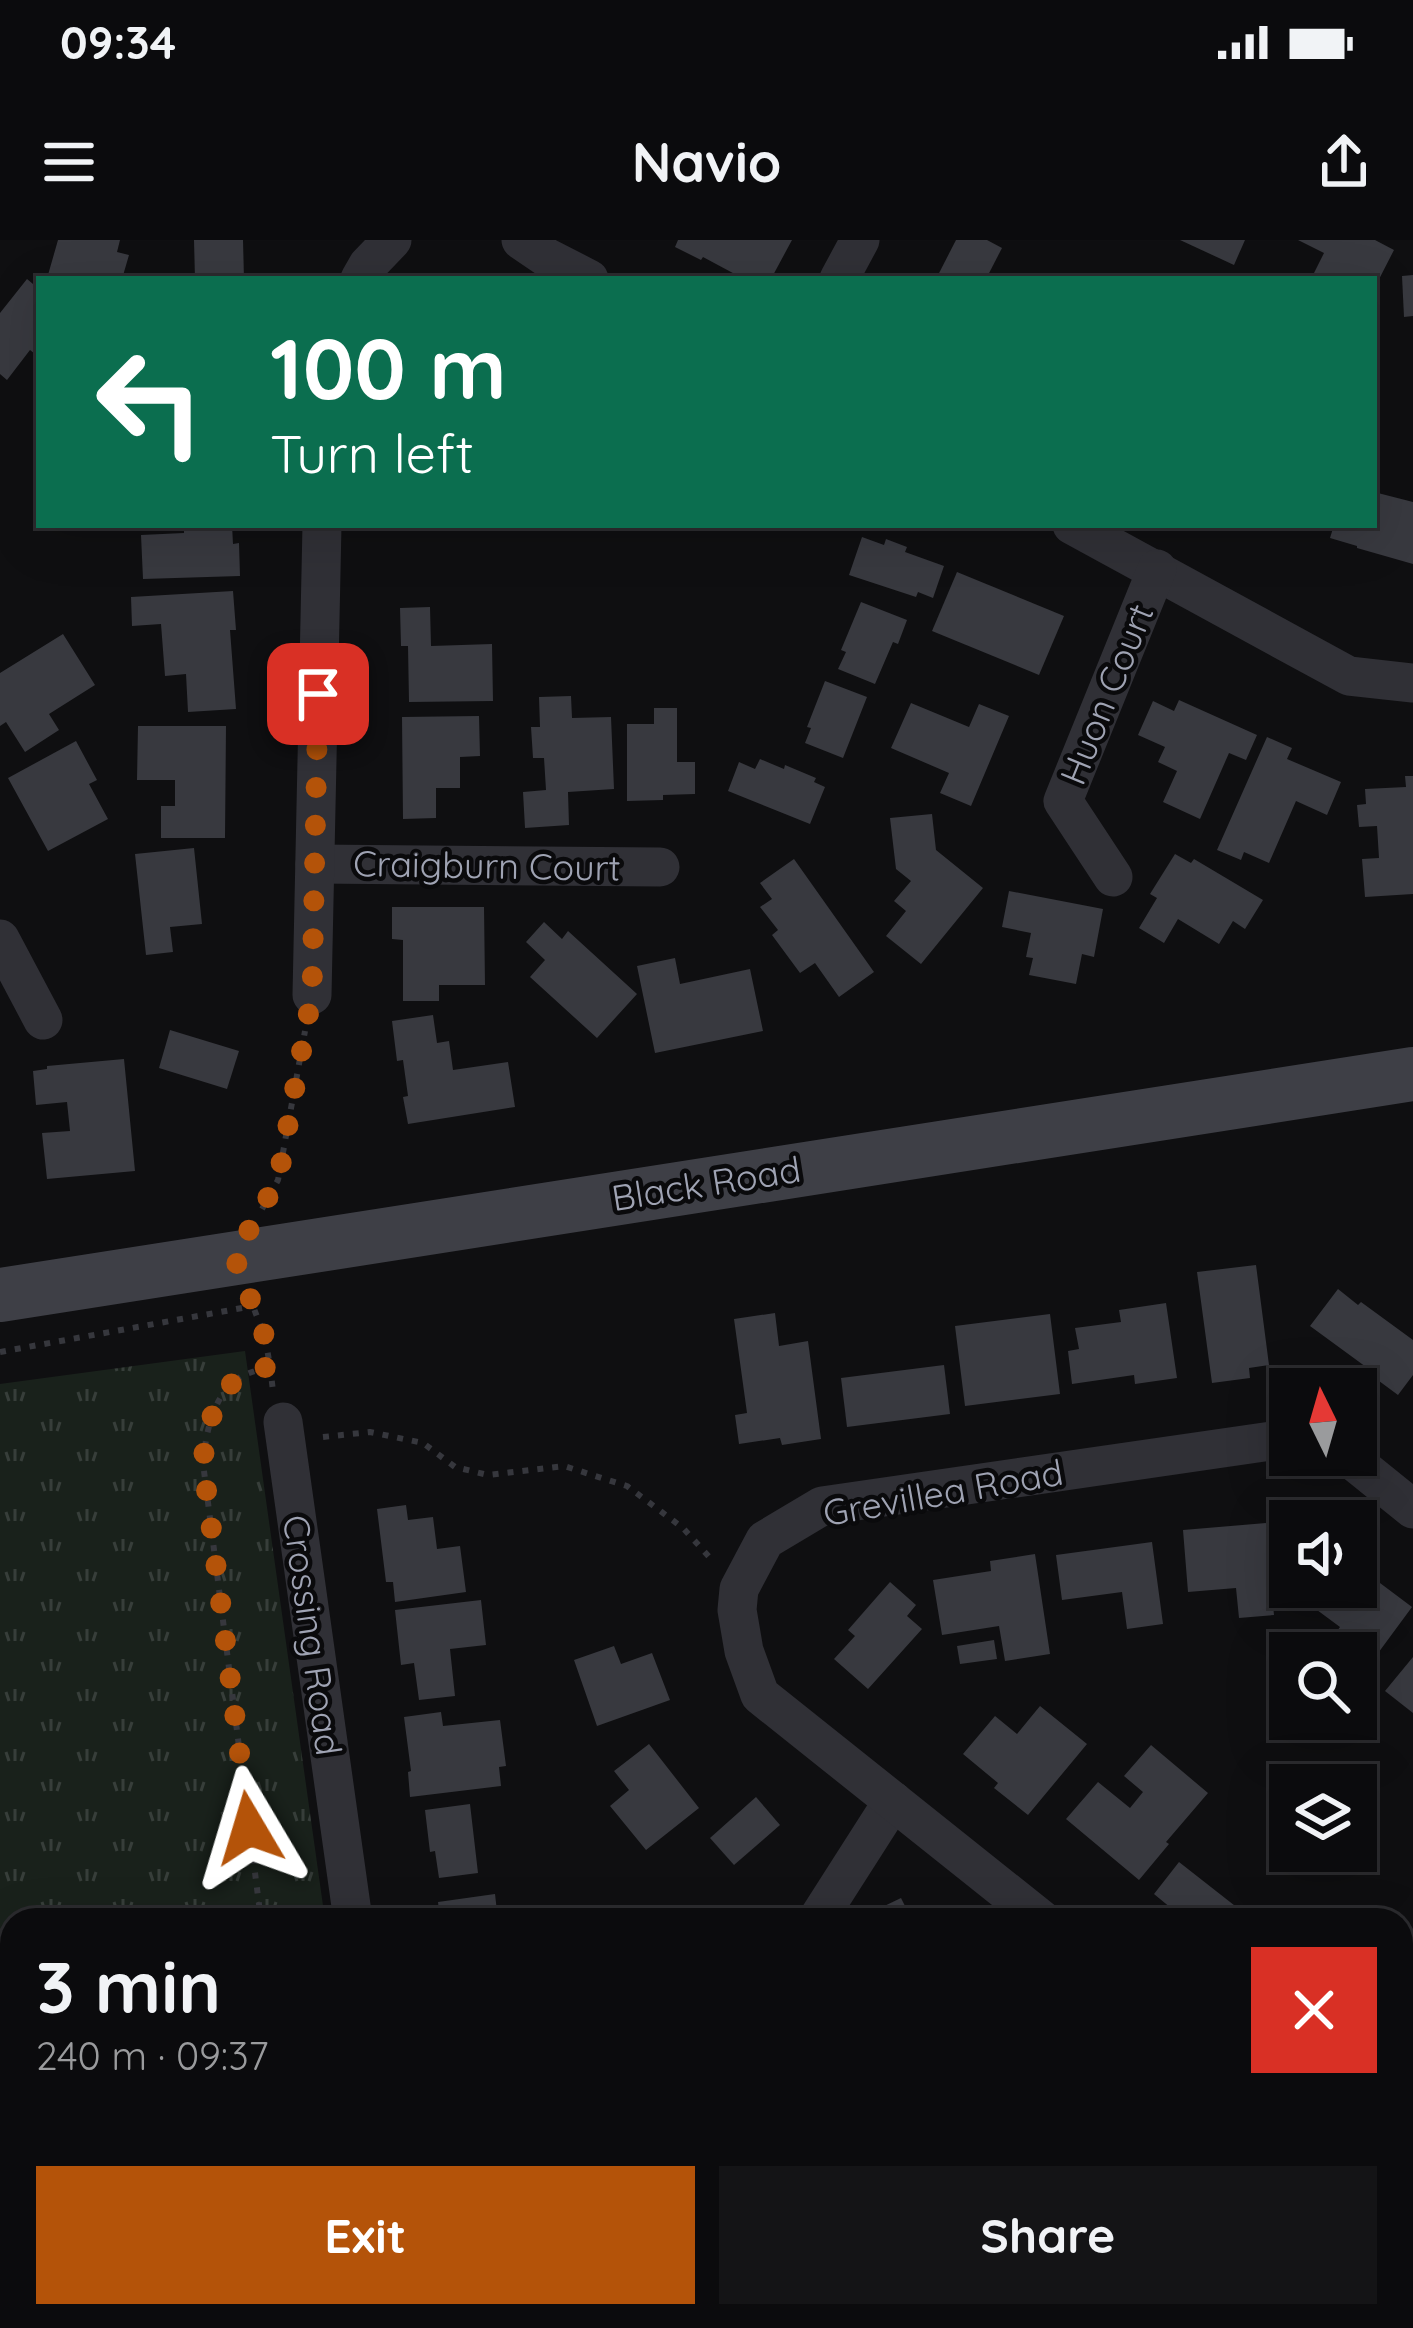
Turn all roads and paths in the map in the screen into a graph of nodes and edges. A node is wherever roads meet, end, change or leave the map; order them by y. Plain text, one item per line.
1 (392, 240) edge
2 (521, 240) edge
3 (860, 240) edge
4 (362, 276) edge
5 (583, 276) edge
6 (841, 276) edge
7 (322, 528) edge
8 (1078, 528) edge
9 (1157, 569) junction
10 (1413, 682) edge
11 (315, 864) junction
12 (660, 867) dead end
13 (1113, 877) dead end
14 (0, 939) edge
15 (312, 994) joint
16 (43, 1020) dead end
17 (1413, 1074) edge
18 (234, 1256) junction
19 (0, 1294) edge
20 (253, 1306) junction
21 (0, 1352) edge
22 (285, 1431) joint
23 (1269, 1441) edge
24 (1372, 1476) edge
25 (1413, 1509) edge
26 (739, 1588) junction
27 (893, 1802) junction
28 (259, 1908) edge
29 (351, 1908) edge
30 (825, 1908) edge
31 (1027, 1908) edge

1 - 4 street
2 - 5 street
3 - 6 street
7 - 11 street
8 - 9 street
9 - 10 street
9 - 13 street, Huon Court
11 - 12 street, Craigburn Court
11 - 15 street
14 - 16 street
15 - 18 path
17 - 18 main road, Black Road
18 - 19 main road, Black Road
18 - 20 path
20 - 21 path
20 - 28 path
22 - 26 path
22 - 29 street, Crossing Road
23 - 26 street, Grevillea Road
24 - 25 street
26 - 27 street
27 - 30 street
27 - 31 street

